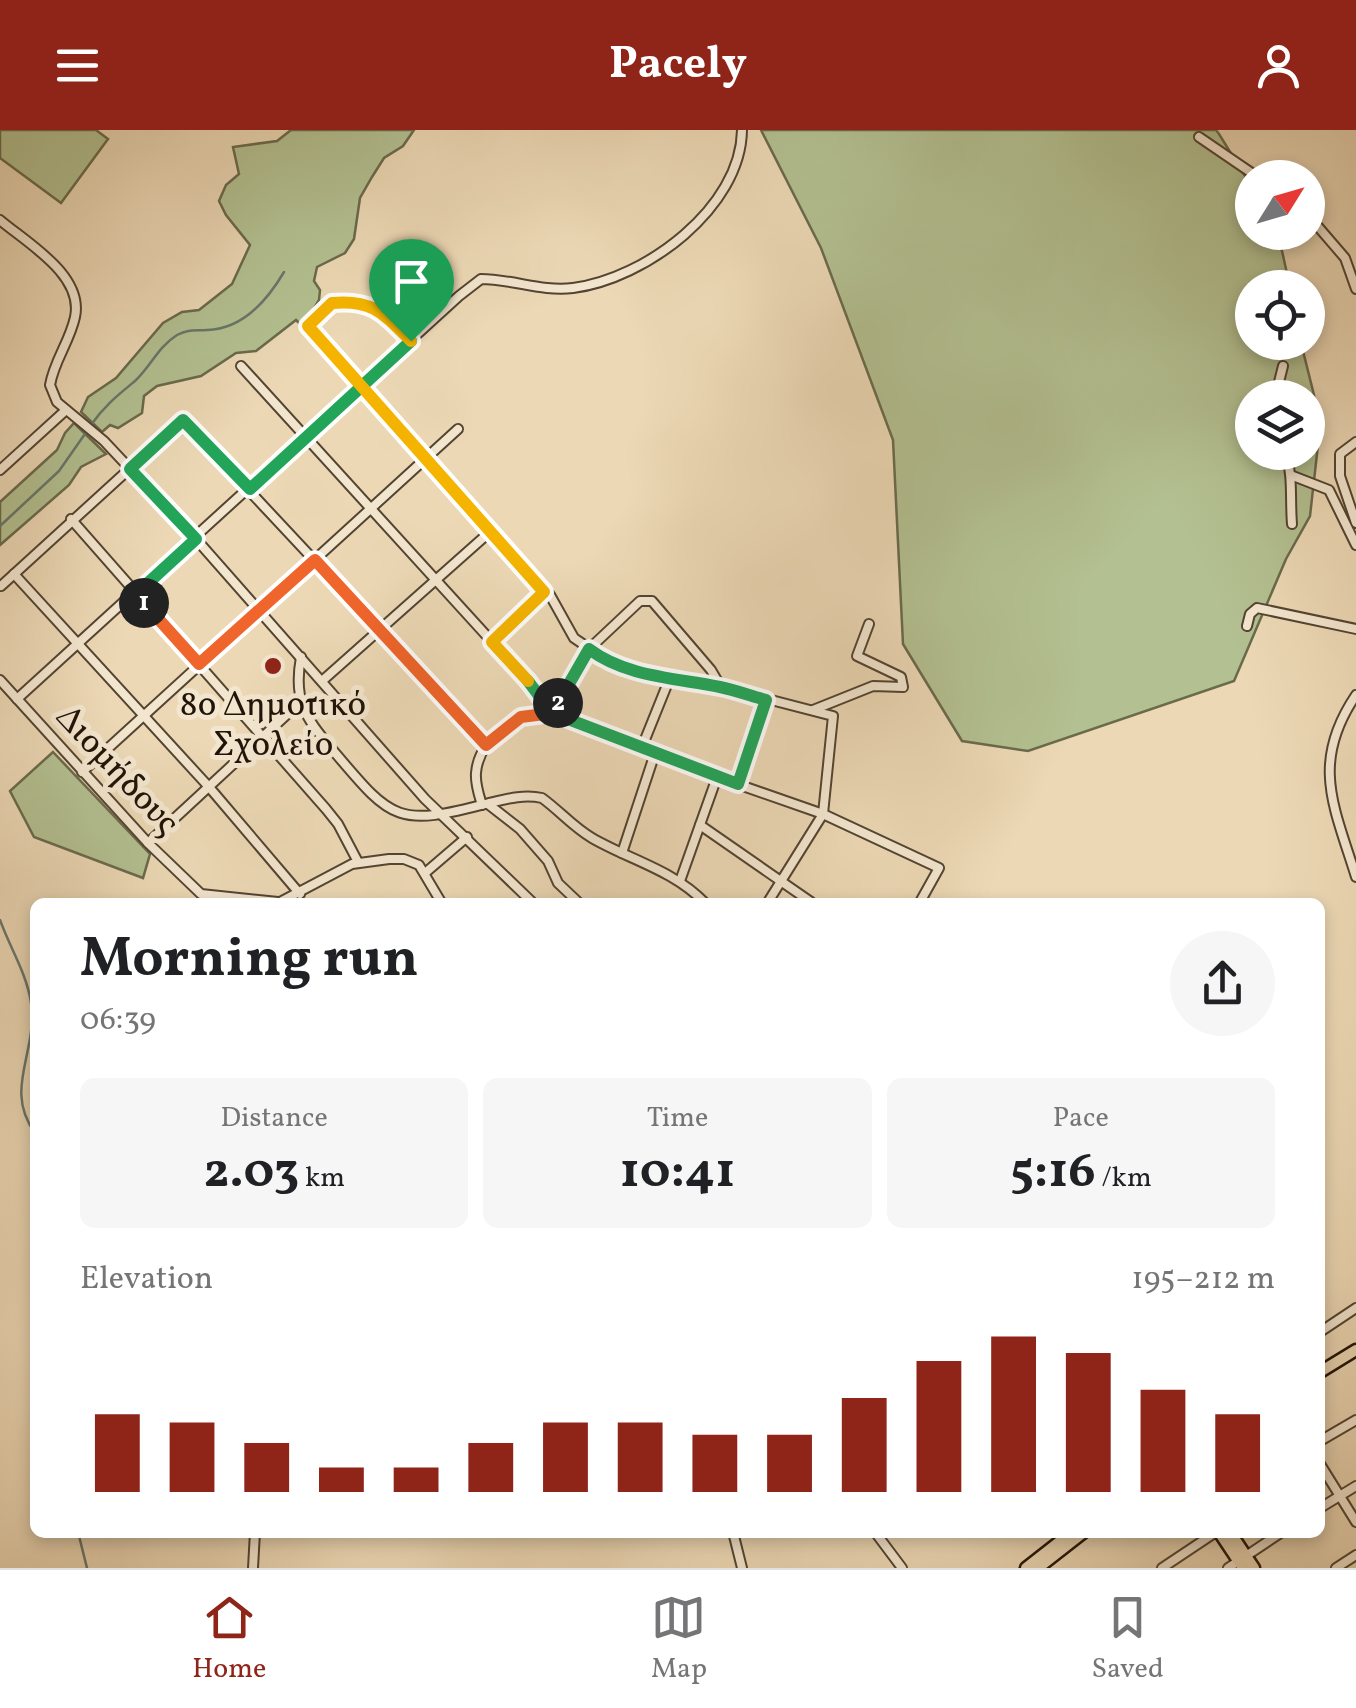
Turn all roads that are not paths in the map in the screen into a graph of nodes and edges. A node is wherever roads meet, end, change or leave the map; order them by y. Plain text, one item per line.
1 (742, 130) edge
2 (1199, 137) dead end
3 (1235, 161) edge
4 (0, 220) edge
5 (1325, 235) edge
6 (1356, 289) edge
7 (411, 341) junction
8 (241, 366) dead end
9 (1283, 366) dead end
10 (1280, 380) edge
11 (362, 388) junction
12 (66, 410) junction
13 (458, 429) dead end
14 (306, 437) junction
15 (1356, 442) edge
16 (428, 458) junction
17 (2, 465) edge
18 (130, 469) junction
19 (1291, 470) edge
20 (1293, 476) junction
21 (250, 489) junction
22 (371, 509) junction
23 (72, 519) junction
24 (1356, 523) edge
25 (1292, 524) dead end
26 (492, 530) junction
27 (196, 539) junction
28 (1356, 545) edge
29 (315, 560) junction
30 (14, 574) junction
31 (436, 580) junction
32 (1, 586) edge
33 (544, 592) junction
34 (136, 594) junction
35 (260, 609) junction
36 (868, 624) dead end
37 (1247, 626) dead end
38 (1356, 629) edge
39 (380, 630) junction
40 (492, 642) junction
41 (78, 645) junction
42 (589, 649) junction
43 (301, 657) junction
44 (199, 664) junction
45 (0, 680) edge
46 (669, 680) junction
47 (322, 681) junction
48 (721, 687) junction
49 (1356, 694) edge
50 (17, 699) junction
51 (766, 700) junction
52 (302, 705) junction
53 (811, 711) junction
54 (552, 713) junction
55 (144, 716) junction
56 (264, 736) junction
57 (486, 745) junction
58 (642, 747) junction
59 (655, 753) junction
60 (82, 772) junction
61 (718, 778) junction
62 (738, 784) junction
63 (209, 788) junction
64 (485, 804) junction
65 (822, 814) junction
66 (443, 816) junction
67 (700, 824) junction
68 (467, 837) junction
69 (148, 843) junction
70 (622, 853) junction
71 (358, 862) junction
72 (425, 873) junction
73 (1356, 876) edge
74 (680, 881) junction
75 (781, 882) junction
76 (300, 894) junction
77 (240, 898) edge
78 (290, 898) edge
79 (438, 898) edge
80 (528, 898) edge
81 (574, 898) edge
82 (699, 898) edge
83 (771, 898) edge
84 (805, 898) edge
85 (922, 898) edge
86 (1356, 1308) edge
87 (1325, 1329) edge
88 (1356, 1350) edge
89 (1325, 1369) edge
90 (1356, 1420) edge
91 (1325, 1439) edge
92 (1325, 1472) edge
93 (1356, 1486) edge
94 (1340, 1496) junction
95 (1325, 1505) edge
96 (1356, 1522) edge
97 (255, 1538) edge
98 (734, 1538) edge
99 (880, 1538) edge
100 (1064, 1538) edge
101 (1076, 1538) edge
102 (1209, 1538) edge
103 (1223, 1538) edge
104 (1233, 1538) edge
105 (1274, 1538) edge
106 (1356, 1555) edge
107 (1243, 1561) edge
108 (253, 1568) edge
109 (742, 1568) edge
110 (902, 1568) edge
111 (1026, 1568) edge
112 (1038, 1568) edge
113 (1162, 1568) edge
114 (1228, 1568) edge
115 (1254, 1568) edge
116 (1336, 1568) edge

1 - 7 street
2 - 3 street
4 - 12 street
5 - 6 street
7 - 11 street
7 - 11 street
8 - 14 street
9 - 10 street
11 - 14 street
11 - 16 street
12 - 17 street
12 - 18 street
13 - 16 street
14 - 21 street
14 - 22 street
15 - 24 street
16 - 22 street
16 - 26 street
18 - 21 street
18 - 23 street
18 - 27 street
19 - 20 street
20 - 25 street
20 - 28 street
21 - 27 street
21 - 29 street
22 - 29 street
22 - 31 street
23 - 30 street
23 - 34 street
26 - 31 street
26 - 33 street
27 - 34 street
27 - 35 street
29 - 35 street
29 - 39 street
30 - 32 street
30 - 41 street
31 - 39 street
31 - 40 street
33 - 40 street
33 - 42 street
34 - 41 street
34 - 44 street
35 - 43 street
35 - 44 street
36 - 53 street
37 - 38 street
39 - 47 street
39 - 57 street
40 - 54 street
41 - 50 street
41 - 55 street
42 - 46 street
42 - 48 street
42 - 54 street
43 - 47 street
43 - 52 street
44 - 55 street
44 - 56 street
45 - 50 street, Διομήδους
46 - 48 street
46 - 58 street
47 - 66 street
48 - 51 street
49 - 73 street
50 - 60 street, Διομήδους
51 - 53 street
51 - 62 street
52 - 56 street
52 - 66 street
53 - 65 street
54 - 57 street
54 - 58 street
55 - 60 street
55 - 63 street
56 - 63 street
56 - 71 street
57 - 64 street
58 - 59 street
59 - 61 street
59 - 70 street
60 - 69 street, Διομήδους
61 - 62 street
61 - 67 street
62 - 65 street
63 - 69 street
63 - 76 street
64 - 66 street
64 - 70 street
64 - 81 street
65 - 75 street
65 - 85 street
66 - 68 street
67 - 74 street
67 - 75 street
68 - 72 street
68 - 80 street
69 - 77 street, Διομήδους
70 - 74 street
71 - 72 street
71 - 76 street
72 - 79 street
74 - 82 street
75 - 83 street
75 - 84 street
76 - 78 street
86 - 87 street
88 - 89 main road
90 - 91 street
92 - 94 street
93 - 94 street
94 - 95 street
94 - 96 street
97 - 108 street
98 - 109 street
99 - 110 street
100 - 111 main road
101 - 112 main road
102 - 113 street
103 - 107 main road
104 - 107 main road
105 - 107 street
106 - 116 street
107 - 114 street
107 - 115 main road

